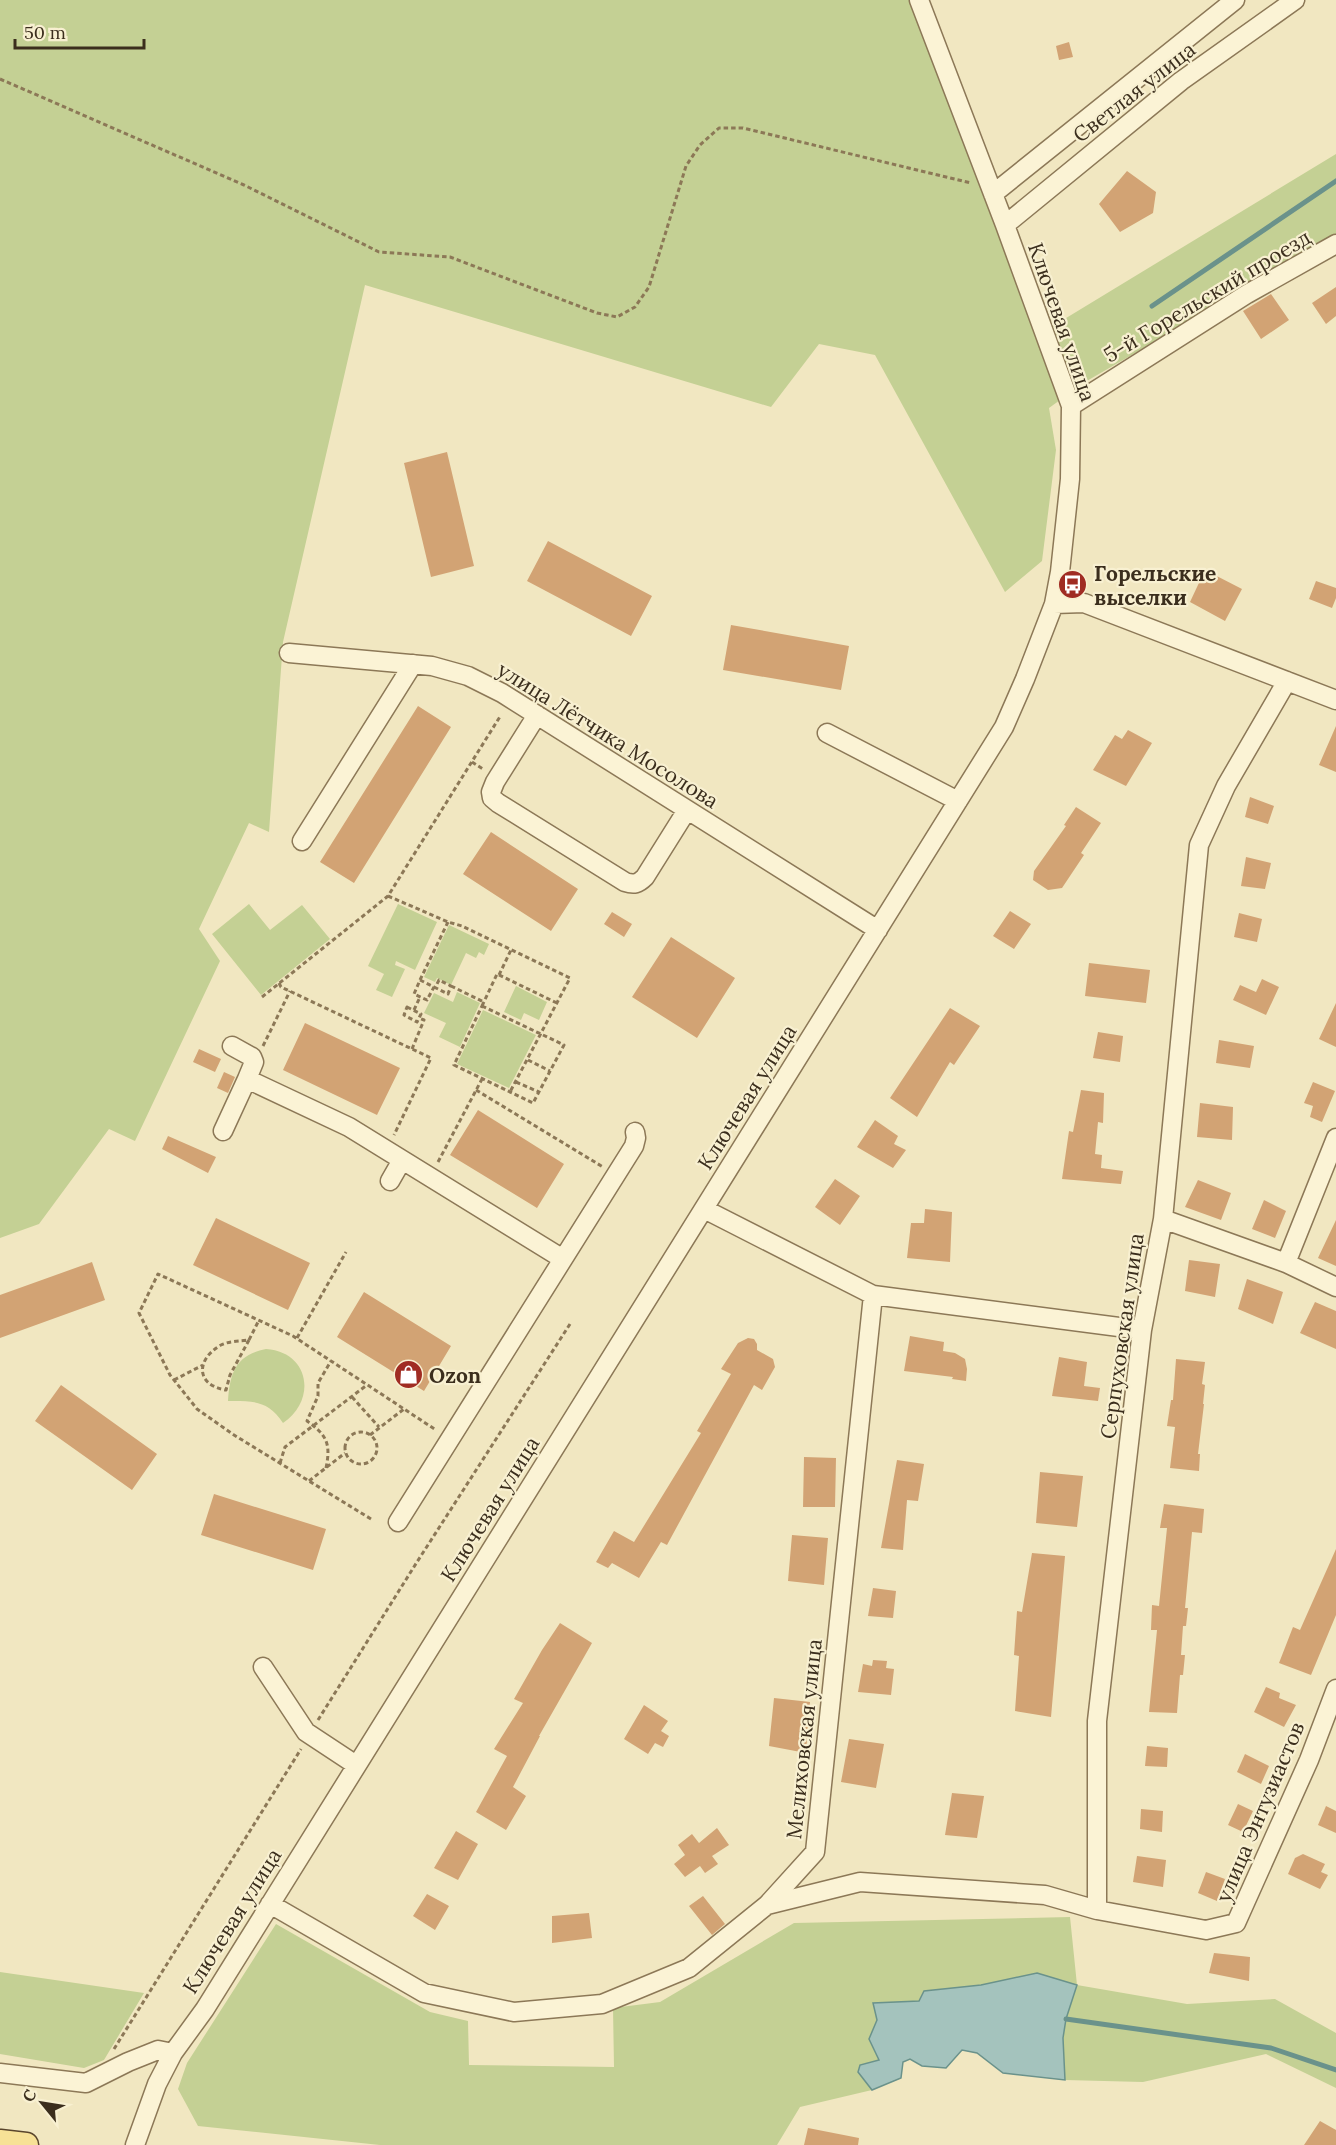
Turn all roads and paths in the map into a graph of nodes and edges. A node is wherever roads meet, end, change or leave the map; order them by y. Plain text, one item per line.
1 (919, 0) edge
2 (1235, 0) edge
3 (1295, 0) edge
4 (0, 79) edge
5 (991, 189) junction
6 (1005, 225) junction
7 (1336, 244) edge
8 (1071, 406) junction
9 (1054, 604) junction
10 (289, 653) dead end
11 (413, 664) junction
12 (1287, 681) junction
13 (1334, 694) edge
14 (501, 715) dead end
15 (537, 715) junction
16 (827, 733) dead end
17 (958, 801) junction
18 (687, 810) junction
19 (302, 842) dead end
20 (388, 896) junction
21 (448, 922) junction
22 (878, 930) junction
23 (511, 950) junction
24 (499, 975) junction
25 (420, 980) junction
26 (279, 983) junction
27 (451, 986) junction
28 (434, 987) junction
29 (290, 991) junction
30 (262, 997) dead end
31 (420, 997) junction
32 (557, 1003) junction
33 (483, 1004) junction
34 (414, 1010) junction
35 (419, 1018) junction
36 (541, 1034) junction
37 (232, 1046) dead end
38 (412, 1049) junction
39 (252, 1057) junction
40 (527, 1060) junction
41 (550, 1071) junction
42 (247, 1079) junction
43 (482, 1079) junction
44 (516, 1082) junction
45 (476, 1090) junction
46 (510, 1092) junction
47 (539, 1092) junction
48 (223, 1131) dead end
49 (635, 1132) dead end
50 (1336, 1137) edge
51 (394, 1155) junction
52 (615, 1175) junction
53 (430, 1177) junction
54 (390, 1181) dead end
55 (704, 1209) junction
56 (1162, 1218) junction
57 (346, 1252) dead end
58 (563, 1259) junction
59 (1286, 1263) junction
60 (1336, 1287) edge
61 (873, 1295) junction
62 (259, 1320) junction
63 (570, 1324) dead end
64 (1142, 1330) junction
65 (297, 1338) junction
66 (249, 1340) junction
67 (330, 1360) junction
68 (203, 1365) junction
69 (174, 1380) junction
70 (368, 1385) junction
71 (352, 1397) junction
72 (404, 1409) junction
73 (314, 1426) junction
74 (380, 1427) junction
75 (370, 1435) junction
76 (450, 1439) junction
77 (345, 1453) junction
78 (280, 1463) junction
79 (326, 1468) junction
80 (309, 1481) junction
81 (371, 1519) dead end
82 (398, 1522) dead end
83 (263, 1667) dead end
84 (1336, 1689) edge
85 (310, 1734) junction
86 (356, 1765) junction
87 (270, 1904) junction
88 (767, 1905) junction
89 (1097, 1910) junction
90 (173, 2053) junction
91 (0, 2073) edge
92 (96, 2078) junction
93 (135, 2145) edge

1 - 5 street, Ключевая улица
2 - 5 street, Светлая улица
3 - 6 street, Светлая улица
4 - 5 path
5 - 6 street, Ключевая улица
6 - 8 street, Ключевая улица
7 - 8 street, 5-й Горельский проезд
8 - 9 street, Ключевая улица
9 - 12 street
9 - 17 street, Ключевая улица
10 - 11 street, улица Лётчика Мосолова
11 - 15 street, улица Лётчика Мосолова
11 - 19 street
12 - 13 street
12 - 56 street, Серпуховская улица
14 - 20 path
15 - 18 street, улица Лётчика Мосолова
15 - 18 street
16 - 17 street
17 - 22 street, Ключевая улица
18 - 22 street, улица Лётчика Мосолова
20 - 21 path
20 - 26 path
21 - 23 path
21 - 25 path
22 - 55 street, Ключевая улица
23 - 24 path
23 - 32 path
24 - 32 path
24 - 33 path
25 - 28 path
25 - 31 path
26 - 29 path
26 - 30 path
27 - 28 path
27 - 28 path
27 - 33 path
28 - 31 path
29 - 38 path
29 - 39 path
31 - 34 path
32 - 36 path
33 - 36 path
33 - 43 path
34 - 35 path
34 - 35 path
35 - 38 path
36 - 40 path
36 - 41 path
37 - 39 street
38 - 51 path
39 - 42 street
40 - 41 path
40 - 44 path
41 - 47 path
42 - 48 street
42 - 51 street
43 - 45 path
43 - 46 path
44 - 46 path
44 - 47 path
45 - 52 path
45 - 53 path
46 - 47 path
49 - 52 street
50 - 59 street
51 - 53 street
51 - 54 street
52 - 58 street
53 - 58 street
55 - 61 street
55 - 86 street, Ключевая улица
56 - 59 street
56 - 64 street, Серпуховская улица
57 - 65 path
58 - 76 street
59 - 60 street
61 - 64 street
61 - 88 street, Мелиховская улица
62 - 65 path
62 - 66 path
62 - 69 path
63 - 85 path
64 - 89 street, Серпуховская улица
65 - 67 path
66 - 68 path
66 - 68 path
67 - 70 path
67 - 73 path
68 - 69 path
69 - 78 path
70 - 71 path
70 - 72 path
71 - 73 path
71 - 74 path
72 - 74 path
72 - 76 path
73 - 78 path
73 - 79 path
74 - 75 path
75 - 77 path
75 - 77 path
76 - 82 street
77 - 79 path
78 - 80 path
79 - 80 path
80 - 81 path
83 - 85 street
84 - 89 street, улица Энтузиастов
85 - 86 street
85 - 92 path
86 - 87 street, Ключевая улица
87 - 88 street, Мелиховская улица
87 - 90 street, Ключевая улица
88 - 89 street
90 - 92 street
90 - 93 street, Ключевая улица
91 - 92 street

